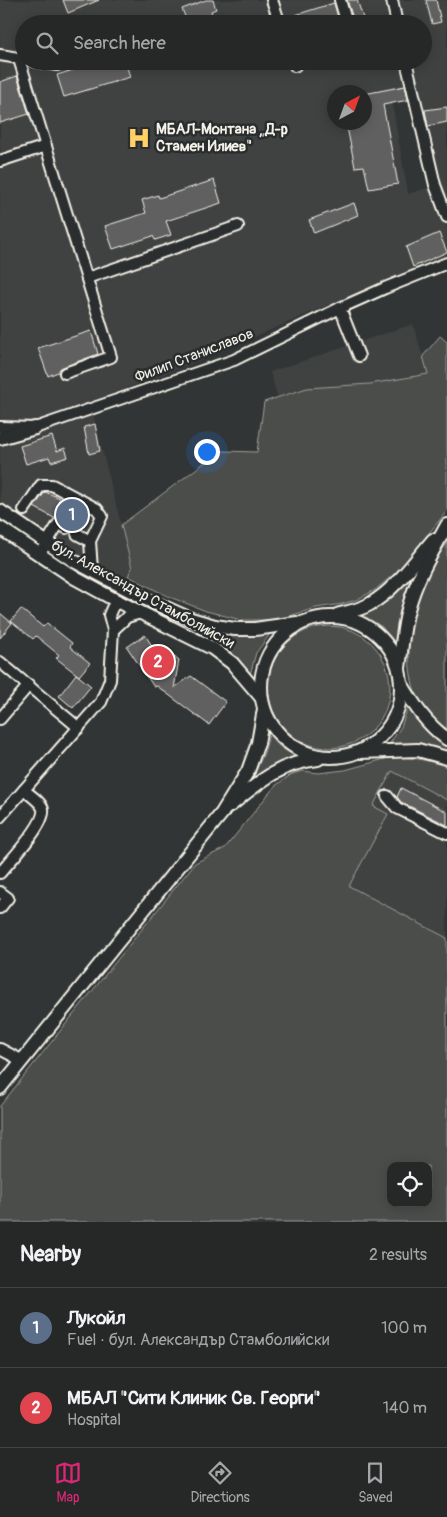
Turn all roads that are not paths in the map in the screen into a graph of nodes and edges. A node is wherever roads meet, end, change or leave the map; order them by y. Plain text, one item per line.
1 (272, 0) edge
2 (340, 0) edge
3 (392, 0) edge
4 (277, 15) edge
5 (344, 15) edge
6 (396, 15) edge
7 (0, 55) edge
8 (15, 58) edge
9 (24, 70) edge
10 (408, 70) edge
11 (46, 146) junction
12 (0, 161) edge
13 (447, 217) edge
14 (238, 226) dead end
15 (447, 263) edge
16 (88, 278) junction
17 (340, 308) junction
18 (359, 356) dead end
19 (65, 373) dead end
20 (0, 427) edge
21 (36, 428) junction
22 (0, 438) edge
23 (24, 510) dead end
24 (0, 511) edge
25 (447, 524) edge
26 (0, 528) edge
27 (66, 528) dead end
28 (77, 534) dead end
29 (90, 541) junction
30 (42, 550) junction
31 (92, 570) junction
32 (117, 601) junction
33 (173, 612) junction
34 (141, 613) junction
35 (330, 617) junction
36 (304, 622) junction
37 (112, 630) junction
38 (0, 662) edge
39 (400, 677) junction
40 (29, 685) junction
41 (262, 703) junction
42 (0, 719) edge
43 (79, 728) junction
44 (447, 739) edge
45 (355, 753) junction
46 (331, 757) junction
47 (447, 758) edge
48 (24, 790) junction
49 (387, 796) dead end
50 (222, 813) junction
51 (0, 817) edge
52 (447, 833) edge
53 (0, 873) edge
54 (4, 895) edge
55 (0, 908) edge
56 (0, 1049) edge
57 (21, 1060) junction
58 (0, 1088) edge

1 - 4 street
2 - 5 street
3 - 6 street
7 - 8 street
9 - 11 street
10 - 13 street
11 - 12 street
11 - 16 street
14 - 16 street
15 - 17 street, Филип Станиславов
16 - 19 street
17 - 18 street
17 - 21 street, Филип Станиславов
20 - 21 street, Филип Станиславов
21 - 22 main road
23 - 29 street
24 - 30 main road, бул. Александър Стамболийски
25 - 35 main road
25 - 39 main road
26 - 30 main road
27 - 30 street
28 - 29 street
29 - 31 street
30 - 31 main road, бул. Александър Стамболийски
30 - 32 main road, бул. Александър Стамболийски
31 - 33 main road, бул. Александър Стамболийски
32 - 33 main road
32 - 34 main road, бул. Александър Стамболийски
32 - 37 street
33 - 36 main road, бул. Александър Стамболийски
34 - 37 street
34 - 41 main road, бул. Александър Стамболийски
35 - 36 main road
35 - 39 main road
36 - 41 main road
37 - 43 street
38 - 40 street
39 - 44 main road
39 - 45 main road
40 - 42 street
40 - 43 street
41 - 46 main road
41 - 50 main road
43 - 48 street
45 - 46 main road
45 - 47 main road
46 - 50 main road
48 - 51 street
48 - 53 street
49 - 52 street
50 - 57 main road
54 - 55 street
56 - 57 street
57 - 58 main road

